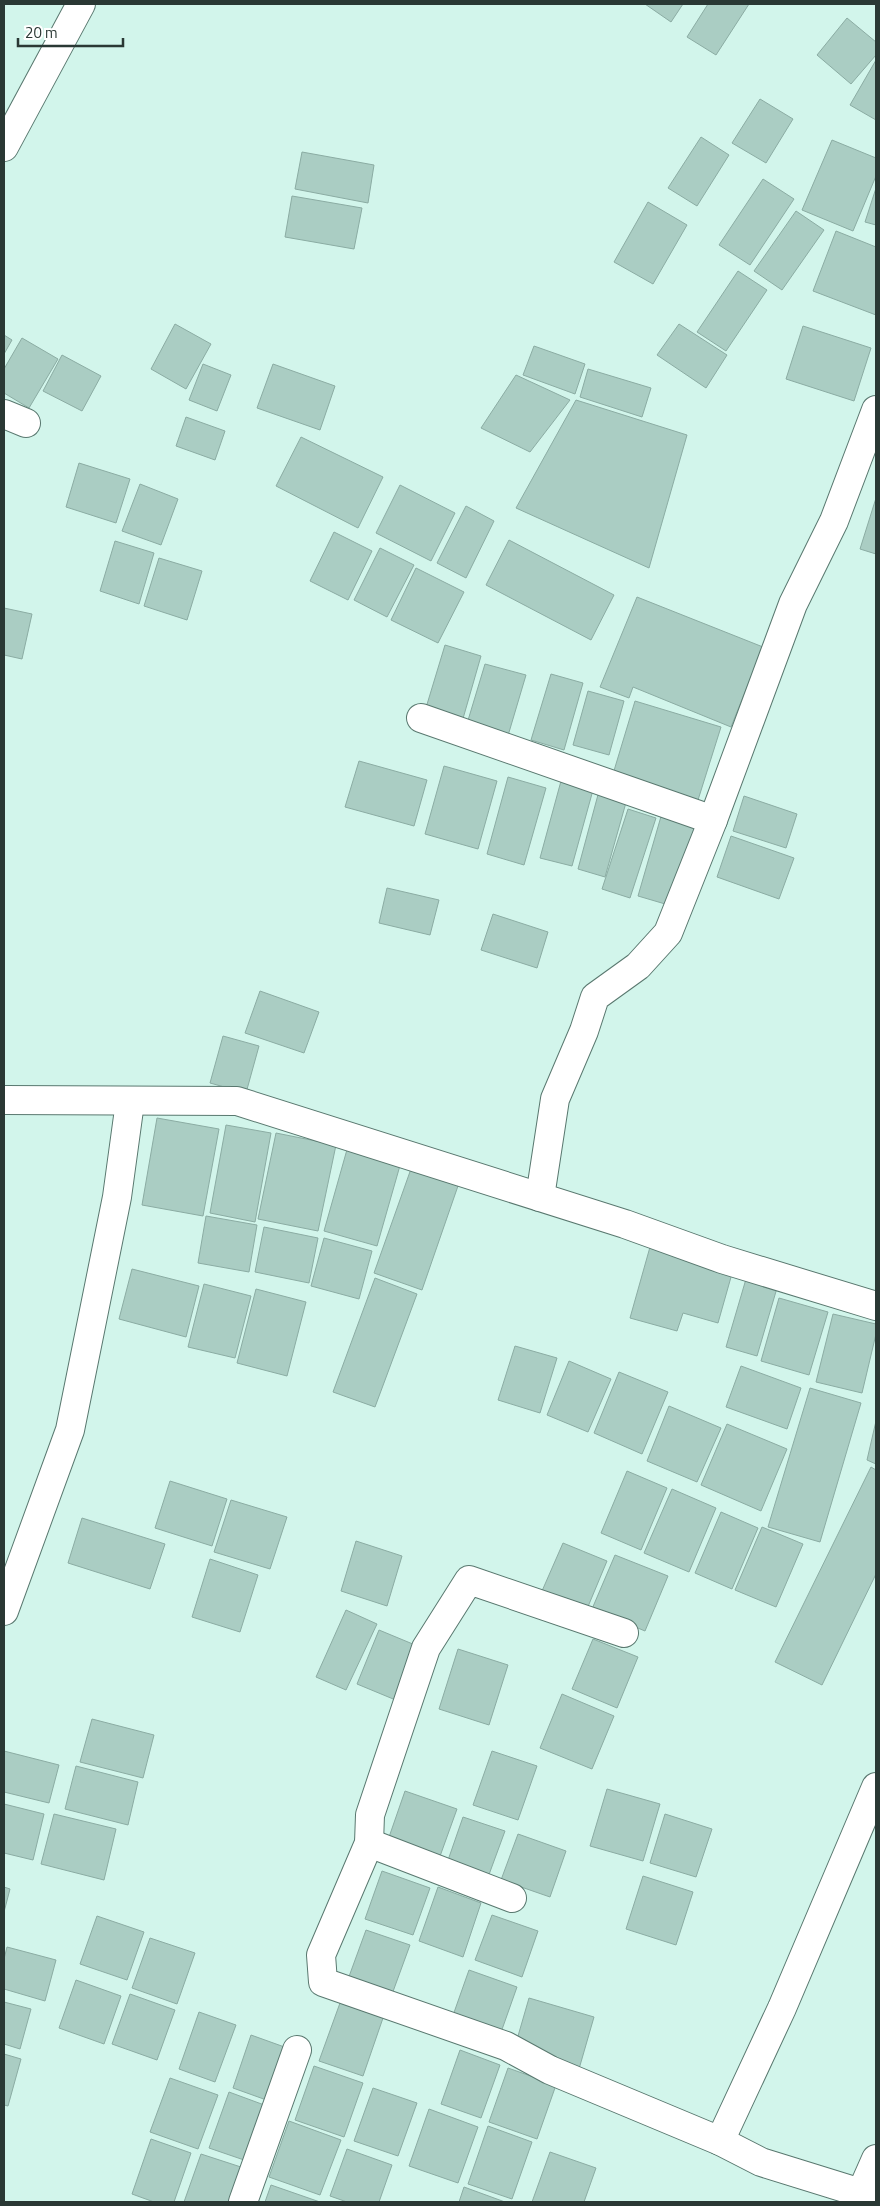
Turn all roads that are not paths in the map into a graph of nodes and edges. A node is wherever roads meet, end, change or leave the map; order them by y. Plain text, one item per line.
1 (81, 4) edge
2 (4, 148) edge
3 (876, 410) edge
4 (420, 718) dead end
5 (712, 820) junction
6 (4, 1100) edge
7 (130, 1102) junction
8 (540, 1197) junction
9 (876, 1306) edge
10 (4, 1611) edge
11 (624, 1633) dead end
12 (876, 1787) edge
13 (368, 1843) junction
14 (512, 1898) dead end
15 (297, 2050) dead end
16 (720, 2141) junction
17 (876, 2159) edge
18 (861, 2198) edge
19 (242, 2202) edge

1 - 2 street
3 - 5 street
4 - 5 street
5 - 8 street
6 - 7 street
7 - 8 street
7 - 10 street
8 - 9 street
11 - 13 street
12 - 16 street
13 - 14 street
13 - 16 street
15 - 19 street
16 - 18 street
17 - 18 street

